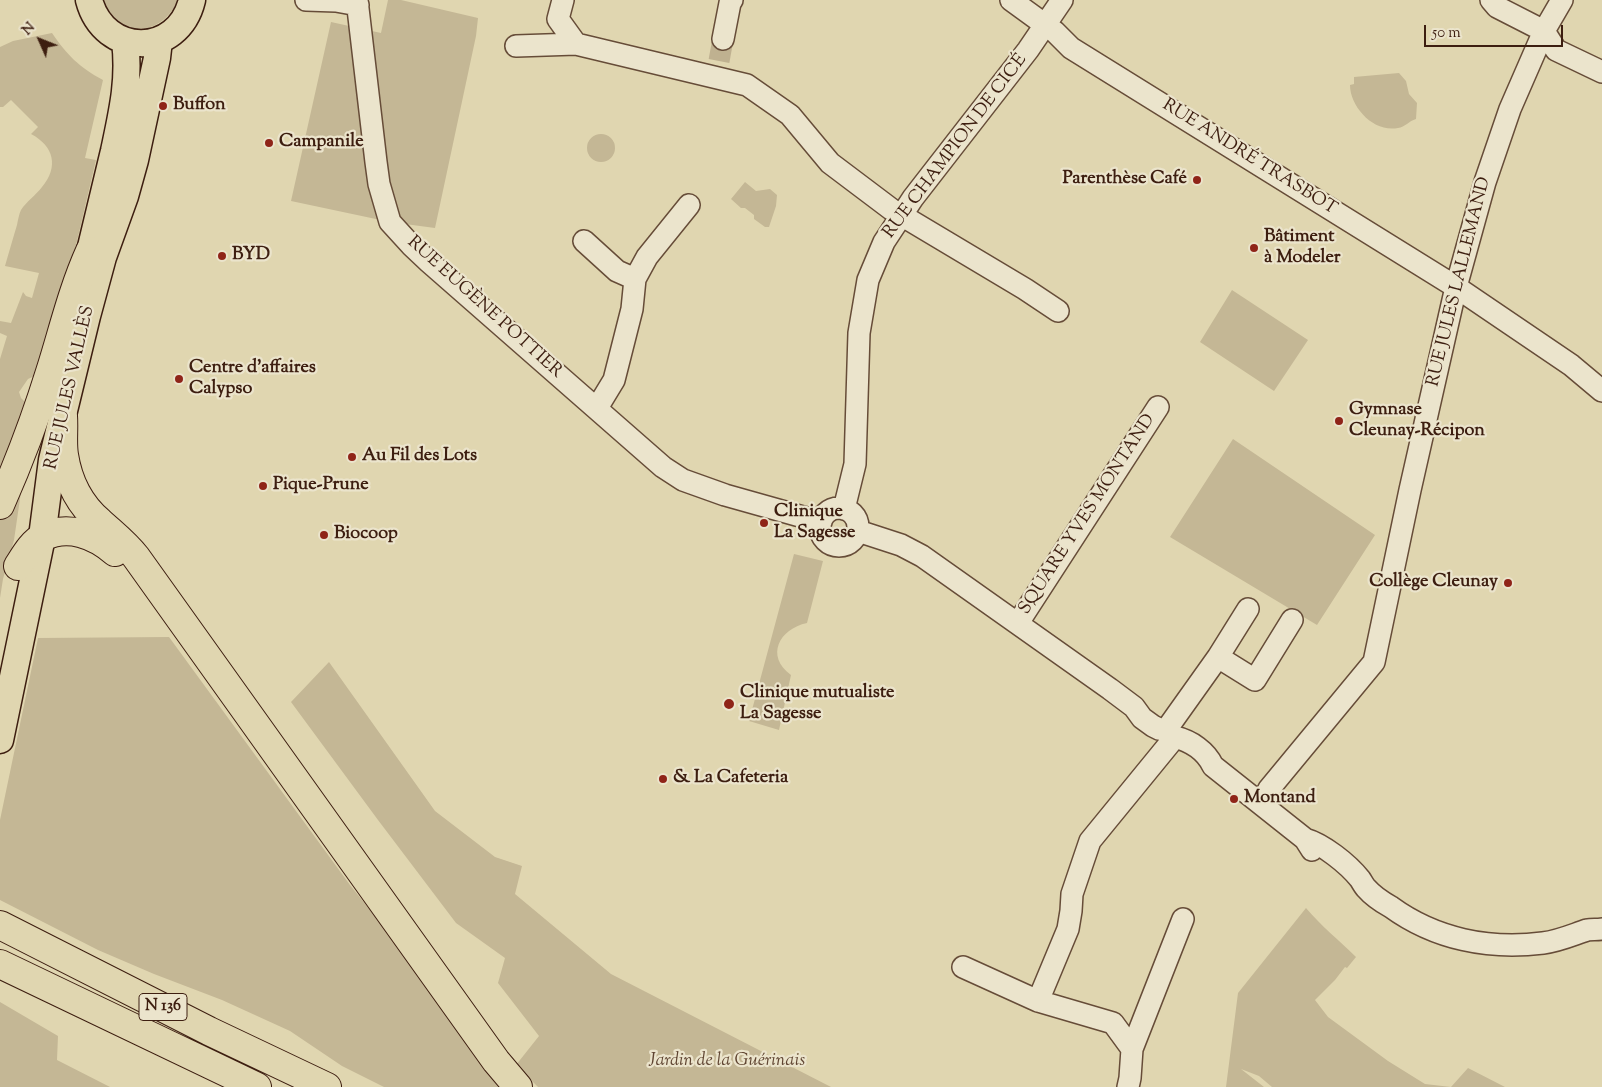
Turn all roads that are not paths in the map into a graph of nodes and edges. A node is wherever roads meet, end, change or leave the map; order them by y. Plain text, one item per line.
1 (89, 0) edge
2 (192, 0) edge
3 (306, 0) edge
4 (564, 0) edge
5 (732, 0) edge
6 (1011, 0) edge
7 (1062, 0) edge
8 (1490, 0) edge
9 (1562, 0) edge
10 (358, 2) edge
11 (1046, 25) junction
12 (1544, 31) junction
13 (723, 39) tunnel mouth
14 (159, 40) junction
15 (125, 41) junction
16 (576, 44) junction
17 (516, 46) dead end
18 (1602, 72) edge
19 (688, 205) dead end
20 (901, 216) junction
21 (584, 241) dead end
22 (90, 251) junction
23 (634, 279) junction
24 (1456, 286) junction
25 (1058, 311) dead end
26 (1602, 391) edge
27 (1158, 407) dead end
28 (597, 408) junction
29 (63, 416) junction
30 (0, 505) edge
31 (844, 509) junction
32 (821, 522) junction
33 (858, 531) junction
34 (42, 537) junction
35 (18, 566) junction
36 (1248, 609) dead end
37 (1292, 620) dead end
38 (1018, 623) junction
39 (0, 655) edge
40 (1218, 657) junction
41 (233, 693) junction
42 (1171, 733) junction
43 (0, 740) edge
44 (1261, 804) junction
45 (1183, 919) dead end
46 (0, 924) edge
47 (1598, 926) edge
48 (963, 967) dead end
49 (4, 969) edge
50 (1038, 1001) junction
51 (1132, 1049) junction
52 (256, 1087) edge
53 (327, 1087) edge
54 (518, 1087) edge
55 (1128, 1087) edge

1 - 15 main road
2 - 14 main road
3 - 10 street
4 - 16 street
5 - 13 street
6 - 11 street, RUE ANDRÉ TRASBOT
7 - 11 street, RUE CHAMPION DE CICÉ
8 - 12 street
9 - 12 street, RUE JULES LALLEMAND
10 - 28 street, RUE EUGÈNE POTTIER
11 - 20 street, RUE CHAMPION DE CICÉ
11 - 24 street, RUE ANDRÉ TRASBOT
12 - 18 street
12 - 24 street, RUE JULES LALLEMAND
14 - 15 main road
14 - 29 main road, RUE JULES VALLÈS
15 - 22 main road, RUE JULES VALLÈS
16 - 17 street
16 - 20 street
19 - 23 street
20 - 25 street
20 - 31 street, RUE CHAMPION DE CICÉ
21 - 23 street
22 - 30 highway
22 - 35 main road, RUE JULES VALLÈS
23 - 28 street
24 - 26 street, RUE ANDRÉ TRASBOT
24 - 44 street, RUE JULES LALLEMAND
27 - 38 street, SQUARE YVES MONTAND
28 - 32 street, RUE EUGÈNE POTTIER
29 - 34 main road, RUE JULES VALLÈS
29 - 41 highway
31 - 32 street
31 - 33 street
32 - 33 street
33 - 38 street
34 - 35 highway
34 - 41 highway
34 - 43 main road, RUE JULES VALLÈS
35 - 39 main road, RUE JULES VALLÈS
36 - 40 street
37 - 40 street
38 - 42 street
40 - 42 street
41 - 54 highway
42 - 44 street
42 - 50 street
44 - 47 street
45 - 51 street
46 - 53 highway, N 136
48 - 50 street
49 - 52 highway, N 136
50 - 51 street
51 - 55 street

